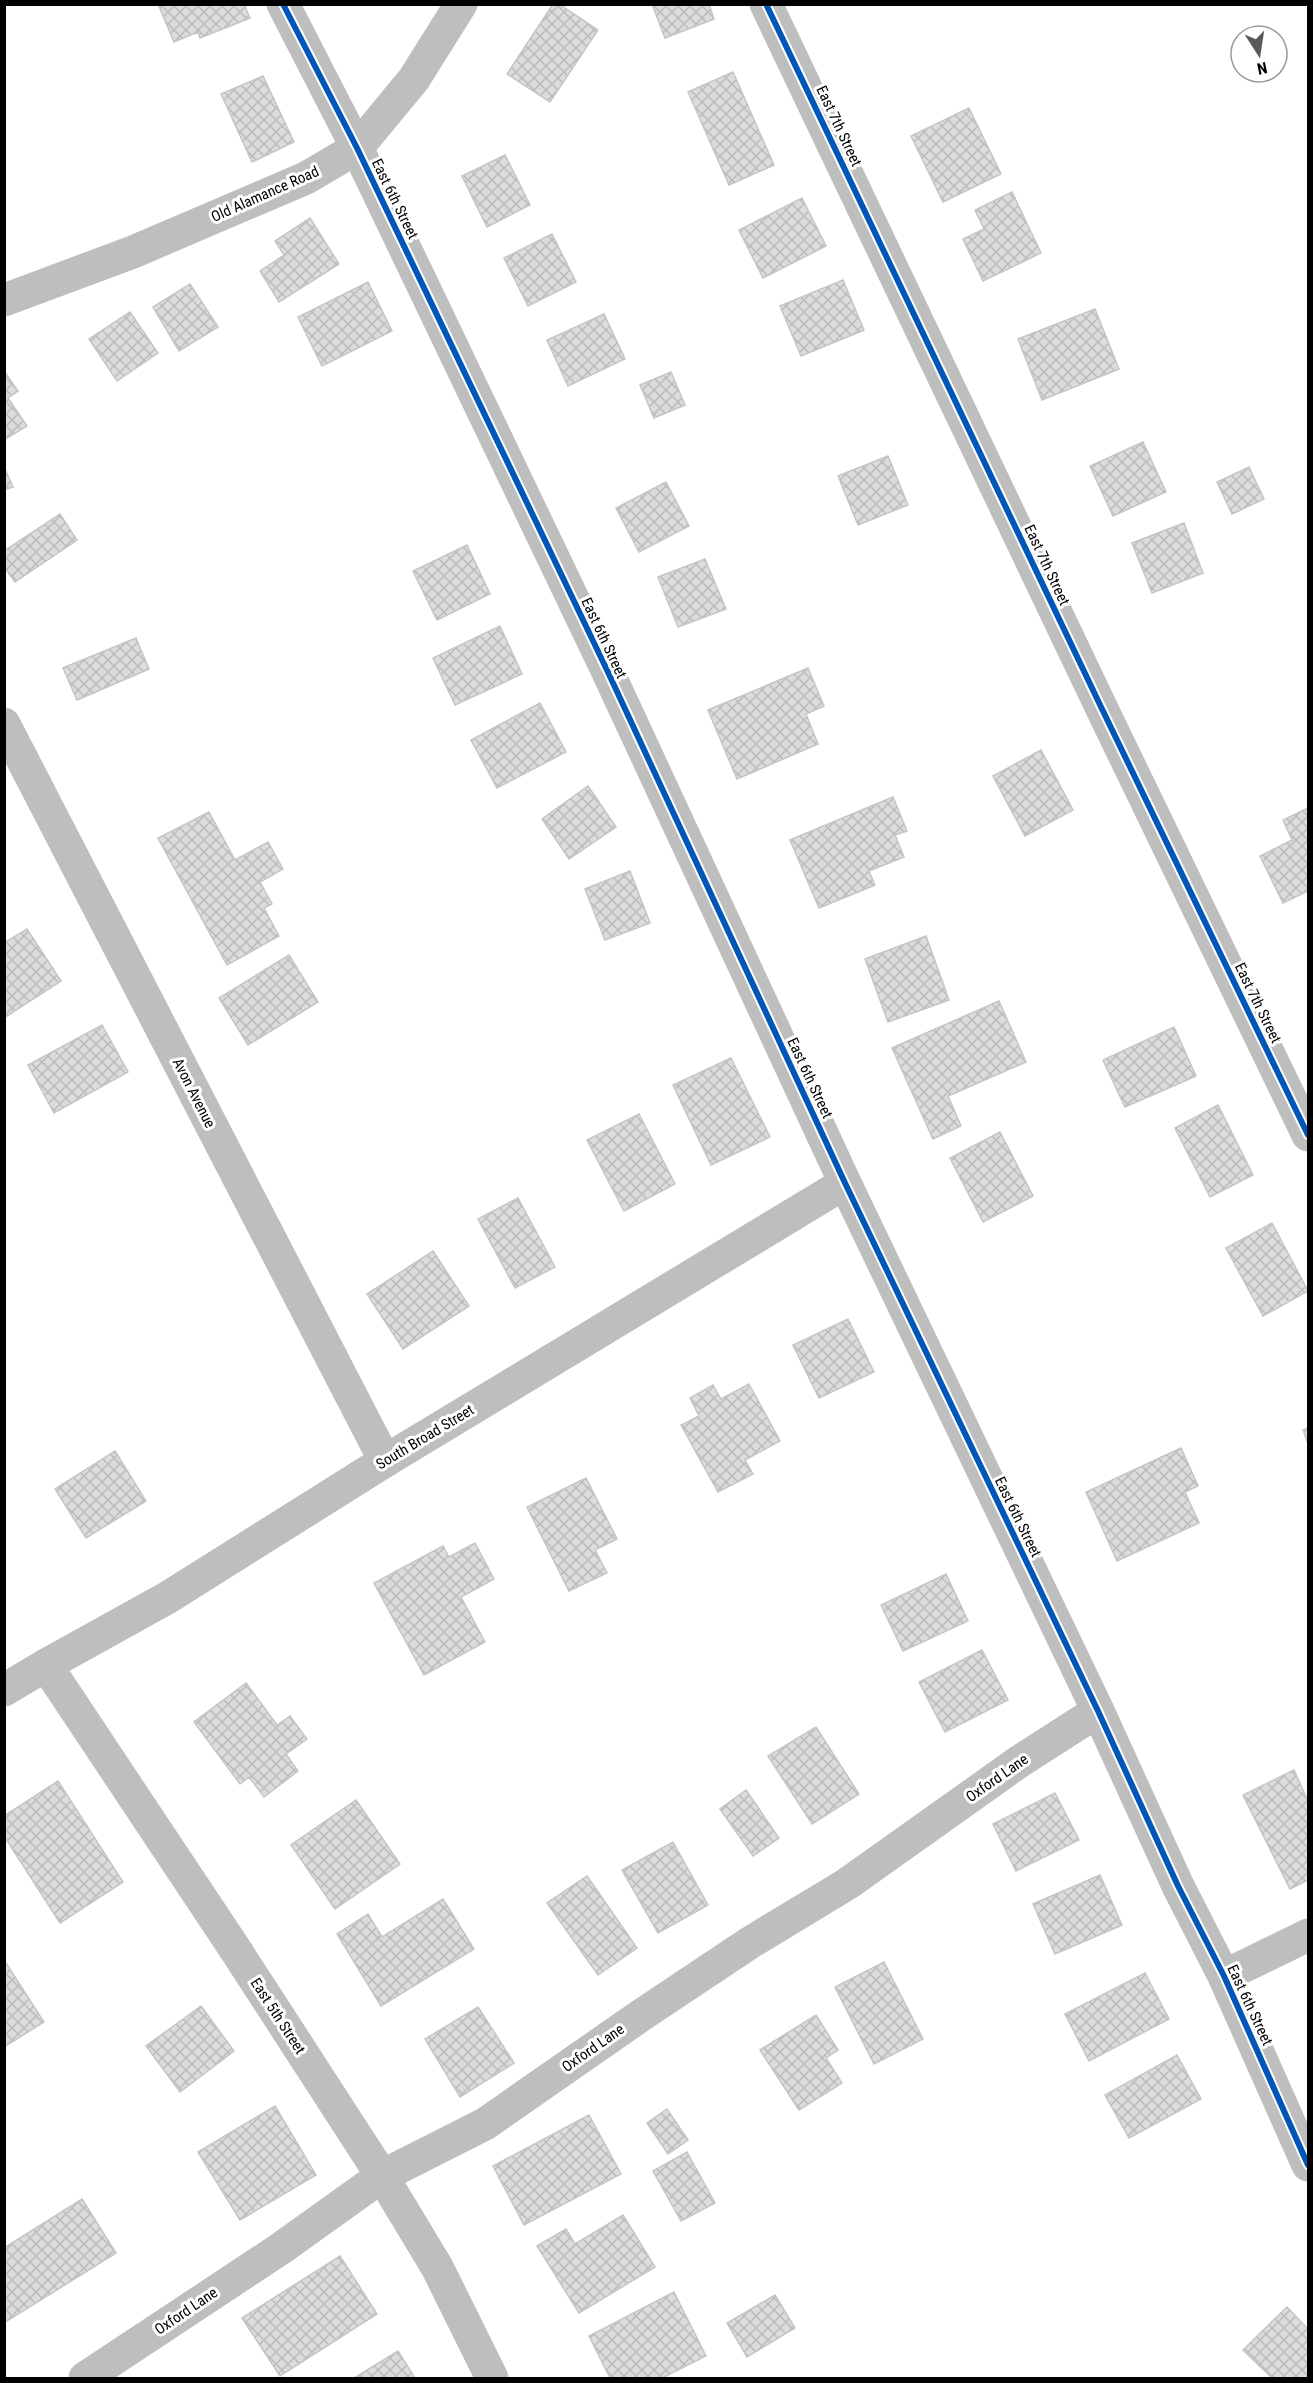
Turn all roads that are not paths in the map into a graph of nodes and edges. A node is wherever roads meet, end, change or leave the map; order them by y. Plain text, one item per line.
1 (284, 4) edge
2 (461, 4) edge
3 (766, 4) edge
4 (357, 148) junction
5 (4, 300) edge
6 (4, 724) edge
7 (1308, 1135) edge
8 (845, 1183) junction
9 (385, 1461) junction
10 (46, 1665) junction
11 (4, 1690) edge
12 (1098, 1711) junction
13 (1308, 1935) edge
14 (1224, 1976) junction
15 (1308, 2165) edge
16 (382, 2176) junction
17 (85, 2379) edge
18 (492, 2379) edge

1 - 4 street, East 6th Street
2 - 4 street, Old Alamance Road
3 - 7 street, East 7th Street
4 - 5 street, Old Alamance Road
4 - 8 street, East 6th Street
6 - 9 street, Avon Avenue
8 - 9 street, South Broad Street
8 - 12 street, East 6th Street
9 - 10 street, South Broad Street
10 - 11 street, South Broad Street
10 - 16 street, East 5th Street
12 - 14 street, East 6th Street
12 - 16 street, Oxford Lane
13 - 14 street
14 - 15 street, East 6th Street
16 - 17 street, Oxford Lane
16 - 18 street, East 5th Street

